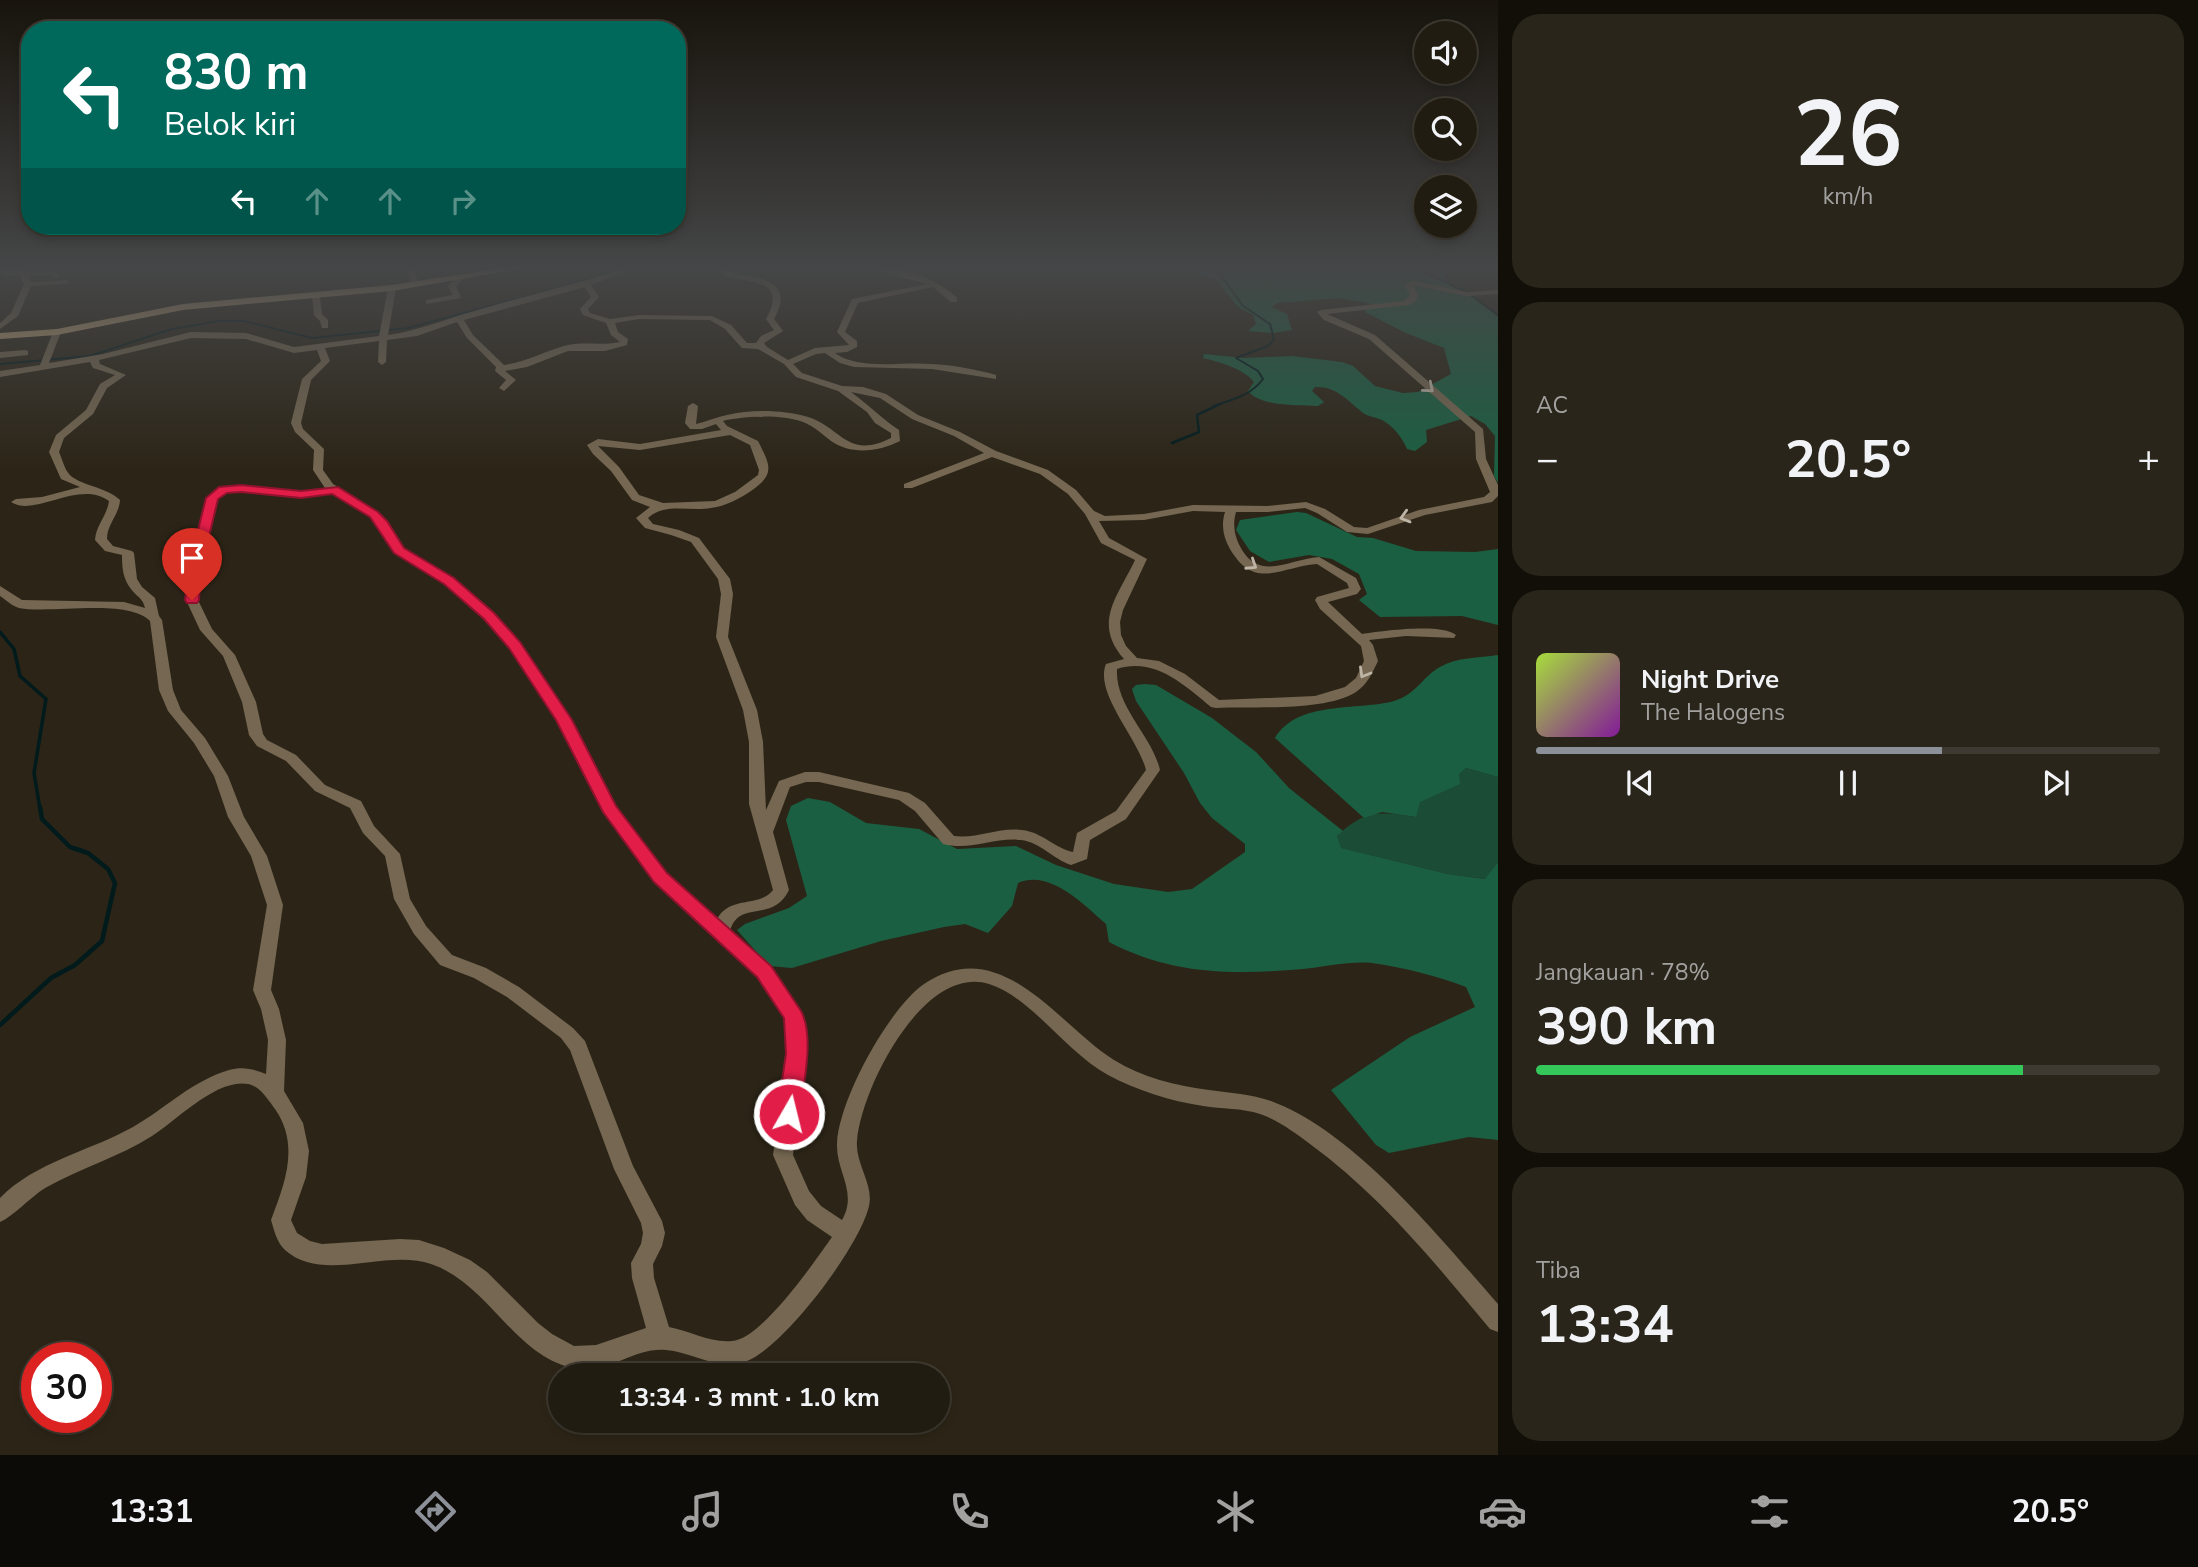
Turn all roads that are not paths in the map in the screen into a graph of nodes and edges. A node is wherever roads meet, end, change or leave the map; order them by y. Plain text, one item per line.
1 (57, 332) edge
2 (384, 332) edge
3 (44, 333) edge
4 (380, 333) edge
5 (397, 333) edge
6 (417, 333) edge
7 (468, 333) edge
8 (614, 333) edge
9 (733, 333) edge
10 (775, 333) edge
11 (842, 333) edge
12 (1362, 333) edge
13 (0, 336) edge
14 (761, 346) junction
15 (320, 347) junction
16 (827, 350) junction
17 (25, 353) dead end
18 (0, 355) edge
19 (94, 359) junction
20 (382, 362) dead end
21 (788, 363) junction
22 (49, 364) junction
23 (502, 368) junction
24 (0, 373) edge
25 (993, 377) dead end
26 (504, 388) dead end
27 (841, 389) junction
28 (693, 406) dead end
29 (718, 421) junction
30 (730, 432) junction
31 (992, 453) junction
32 (908, 486) dead end
33 (89, 488) junction
34 (334, 490) junction
35 (16, 502) dead end
36 (666, 507) junction
37 (1232, 507) junction
38 (1090, 513) junction
39 (0, 590) edge
40 (153, 615) junction
41 (1450, 635) dead end
42 (1359, 638) junction
43 (1132, 660) junction
44 (765, 832) junction
45 (721, 932) junction
46 (275, 1093) junction
47 (0, 1212) edge
48 (845, 1234) junction
49 (1498, 1321) edge
50 (660, 1337) junction

1 - 22 street
2 - 20 street
3 - 13 main road
4 - 15 street
5 - 6 street
7 - 23 street
8 - 23 street
9 - 14 street
10 - 14 street
11 - 16 street
12 -> 37 street
14 - 21 street
15 - 19 street
15 - 34 street
16 - 21 street
16 - 25 street
17 - 18 street
19 - 22 street
19 - 33 street
21 - 27 street
22 - 24 street
23 - 26 street
27 - 29 street
27 - 31 street
28 - 29 street
29 - 30 street
30 - 36 street
30 - 36 street
31 - 32 street
31 - 38 street
33 - 35 street
33 - 40 street
34 - 45 street
34 - 50 street
36 - 44 street
37 - 38 street
37 -> 42 street
38 - 43 street
39 - 40 street
40 - 46 street
41 - 42 street
42 -> 43 street
43 - 44 street
44 - 45 street
45 - 48 street
46 - 47 street
46 - 50 street
48 - 49 street
48 - 50 street

